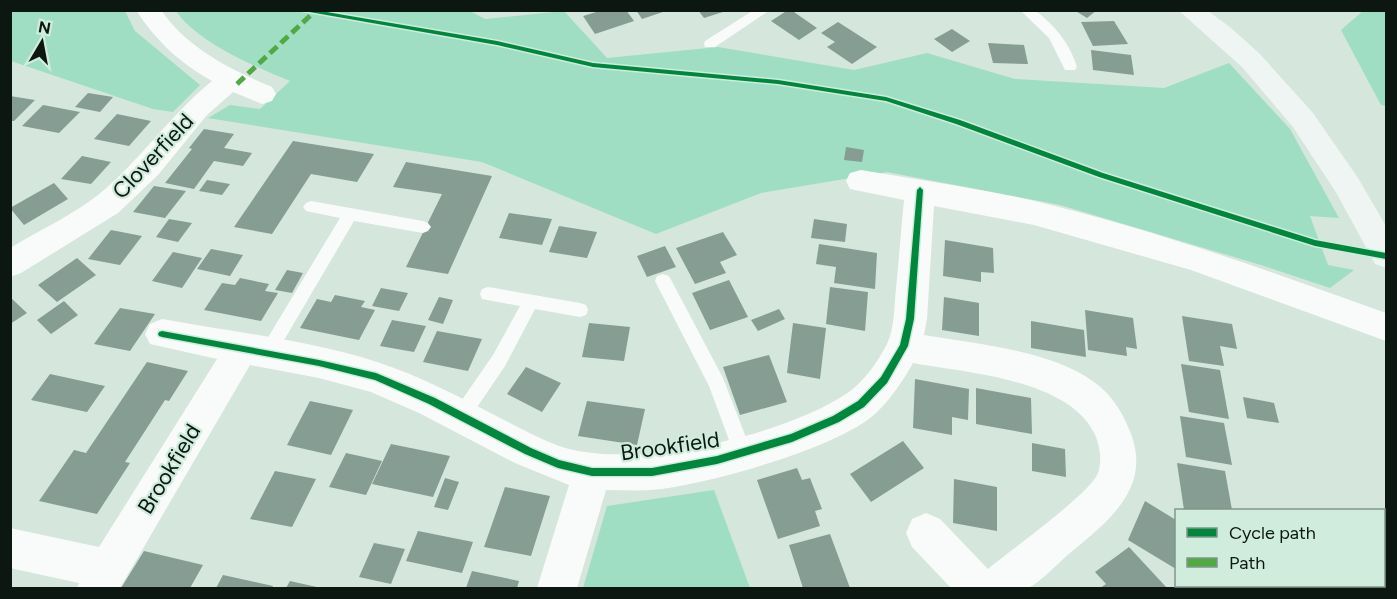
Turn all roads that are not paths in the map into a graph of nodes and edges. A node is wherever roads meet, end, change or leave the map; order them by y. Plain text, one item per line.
1 (148, 10) edge
2 (764, 10) edge
3 (1026, 10) edge
4 (1190, 10) edge
5 (710, 44) dead end
6 (1070, 67) dead end
7 (230, 80) junction
8 (262, 94) dead end
9 (861, 181) dead end
10 (920, 190) junction
11 (310, 207) dead end
12 (350, 214) junction
13 (423, 227) dead end
14 (1386, 255) edge
15 (10, 264) edge
16 (663, 281) dead end
17 (488, 294) dead end
18 (531, 302) junction
19 (580, 310) dead end
20 (1386, 327) edge
21 (162, 334) dead end
22 (904, 346) junction
23 (254, 352) junction
24 (461, 416) junction
25 (743, 453) junction
26 (592, 472) junction
27 (926, 533) dead end
28 (10, 548) edge
29 (103, 579) edge
30 (557, 588) edge
31 (978, 588) edge
32 (996, 588) edge

1 - 7 street
2 - 5 lane
3 - 6 lane
4 - 14 main road
7 - 8 street
7 - 15 street, Cloverfield
9 - 10 street
10 - 20 street
10 - 22 street, Brookfield
11 - 12 lane
12 - 13 lane
12 - 23 lane
16 - 25 lane
17 - 18 lane
18 - 19 lane
18 - 24 lane
21 - 23 street, Brookfield
22 - 25 street, Brookfield
22 - 32 street
23 - 24 street, Brookfield
23 - 29 street, Brookfield
24 - 26 street, Brookfield
25 - 26 street, Brookfield
26 - 30 street, Brookfield
27 - 31 street
28 - 29 street

